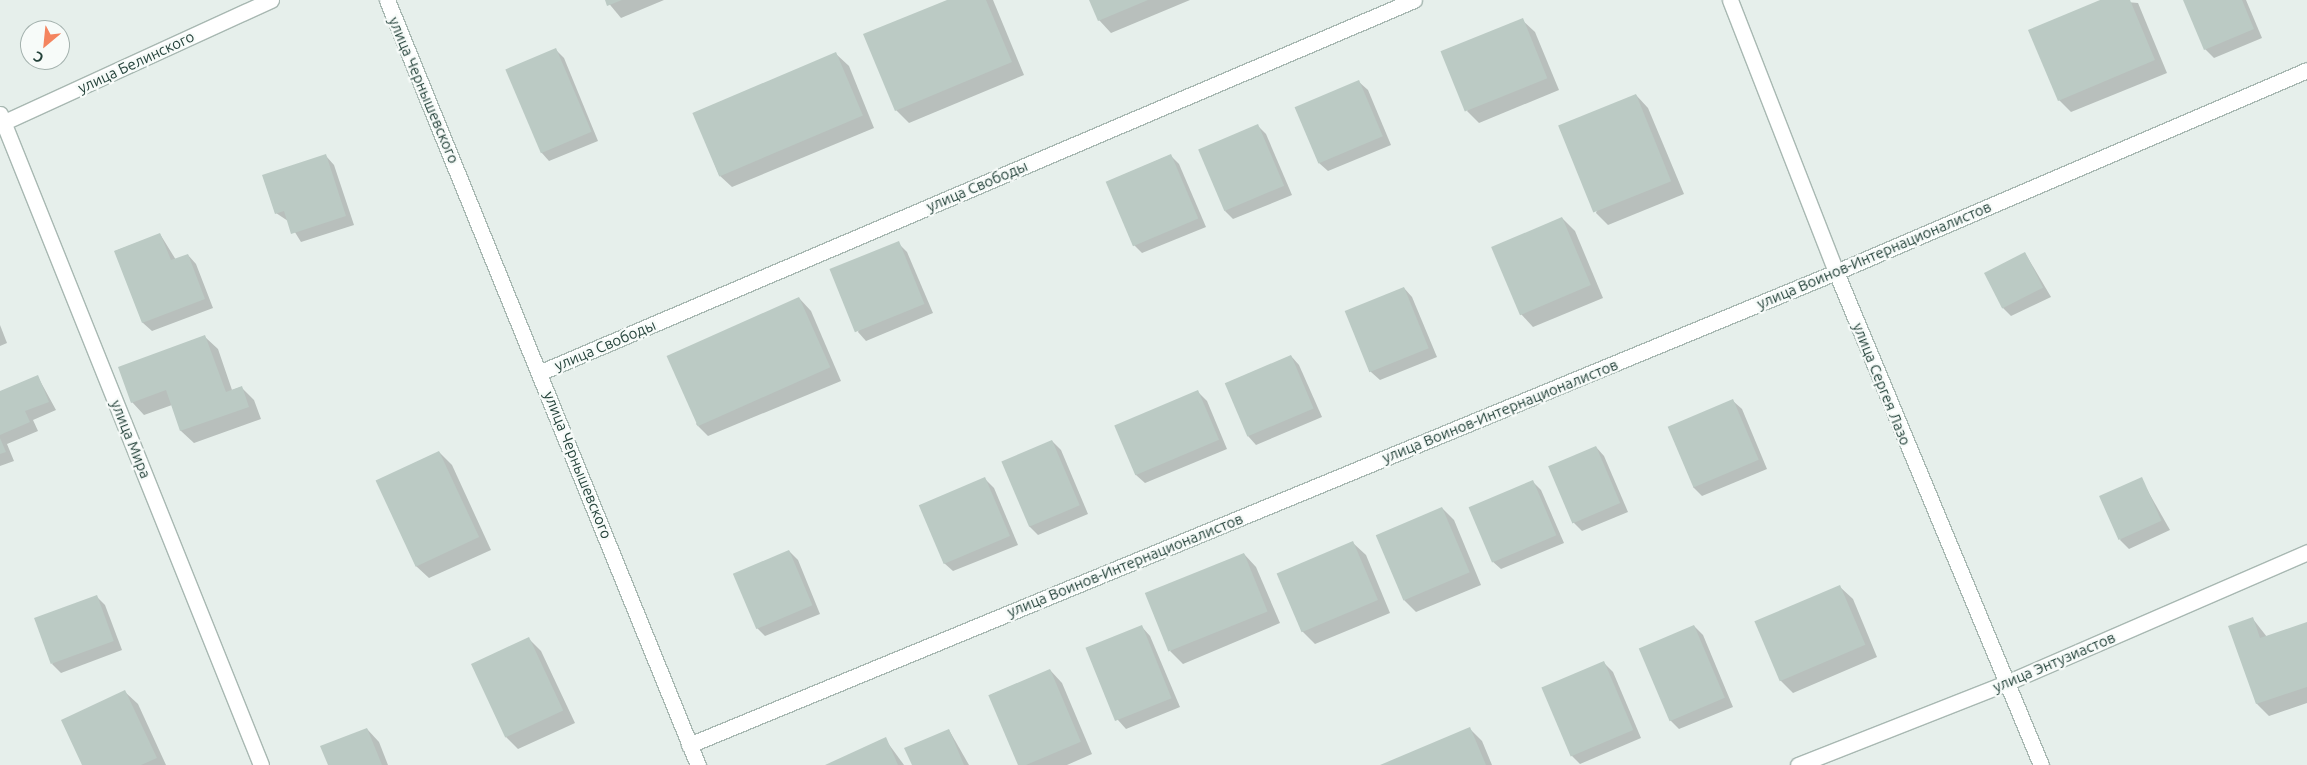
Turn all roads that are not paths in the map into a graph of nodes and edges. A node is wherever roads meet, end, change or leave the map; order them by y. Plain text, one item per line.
1 (271, 0) edge
2 (387, 0) edge
3 (1414, 0) edge
4 (1730, 0) edge
5 (2307, 70) edge
6 (1, 120) edge
7 (1836, 272) junction
8 (541, 372) junction
9 (2307, 552) edge
10 (2004, 684) junction
11 (690, 745) junction
12 (261, 765) edge
13 (698, 765) edge
14 (1798, 765) edge
15 (2042, 765) edge

1 - 6 street, улица Белинского
2 - 8 street, улица Чернышевского
3 - 8 street, улица Свободы
4 - 7 street, улица Сергея Лазо
5 - 7 street, улица Воинов-Интернационалистов
6 - 12 street, улица Мира
7 - 10 street, улица Сергея Лазо
7 - 11 street, улица Воинов-Интернационалистов
8 - 11 street, улица Чернышевского
9 - 10 street, улица Энтузиастов
10 - 14 street, улица Энтузиастов
10 - 15 street, улица Сергея Лазо
11 - 13 street, улица Чернышевского

